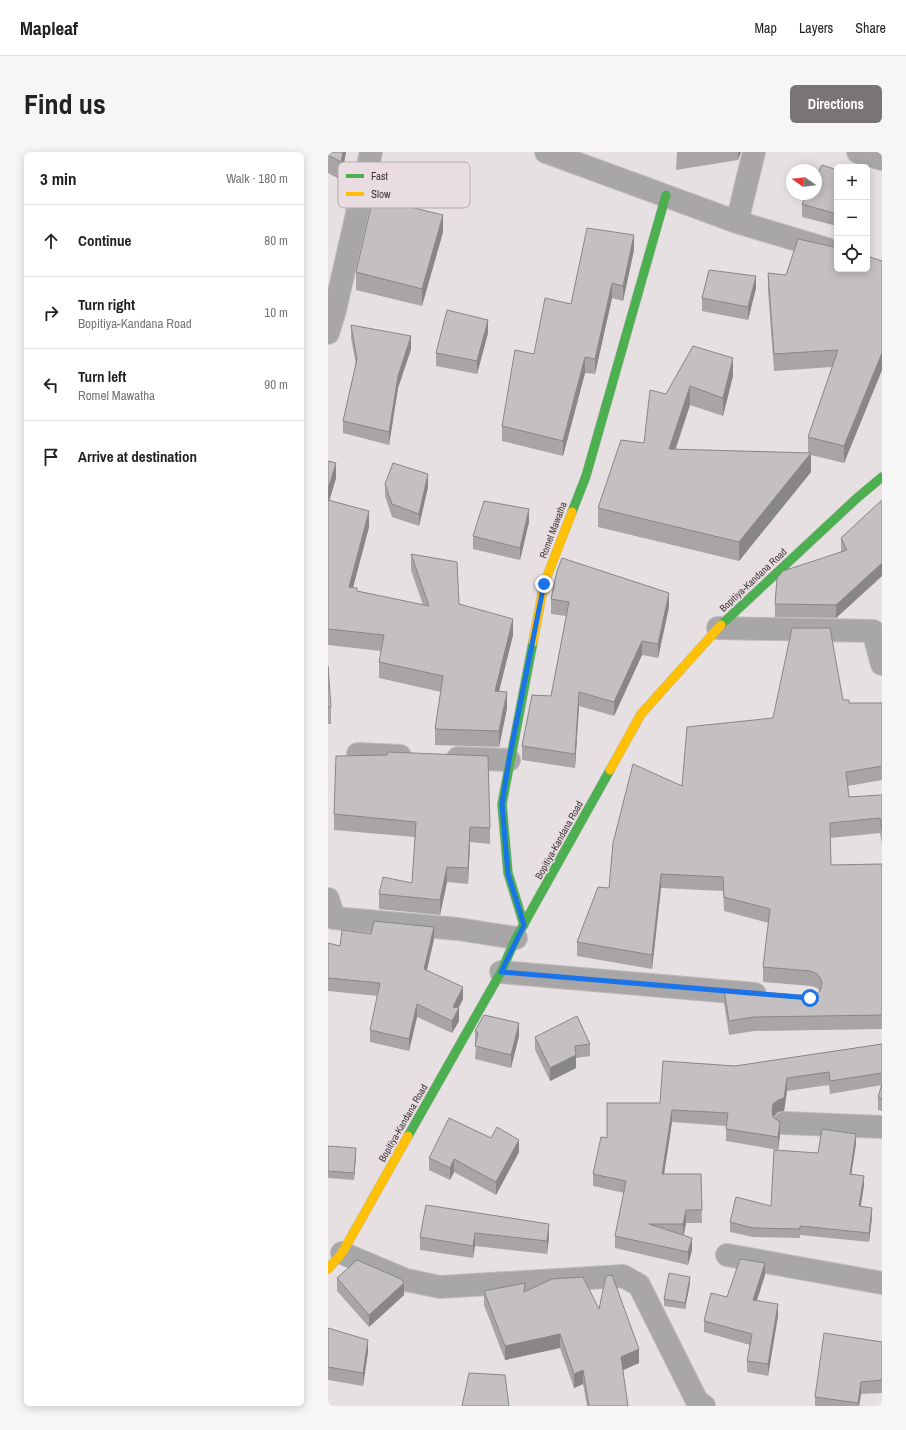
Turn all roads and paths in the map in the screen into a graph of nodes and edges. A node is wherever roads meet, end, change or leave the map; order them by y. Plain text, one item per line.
1 (371, 152) edge
2 (546, 152) edge
3 (754, 152) edge
4 (858, 152) edge
5 (882, 159) edge
6 (369, 162) edge
7 (666, 196) junction
8 (357, 208) edge
9 (737, 222) junction
10 (834, 251) edge
11 (332, 309) edge
12 (328, 333) edge
13 (882, 477) edge
14 (718, 628) junction
15 (882, 664) edge
16 (358, 754) edge
17 (509, 760) junction
18 (328, 899) edge
19 (520, 931) junction
20 (501, 972) junction
21 (778, 996) edge
22 (784, 1123) dead end
23 (882, 1127) edge
24 (727, 1255) dead end
25 (335, 1261) edge
26 (882, 1283) edge
27 (704, 1406) edge

1 - 6 street
2 - 7 street
3 - 9 street
4 - 5 street
7 - 9 street
7 - 17 street, Romel Mawatha
8 - 11 street
9 - 10 street
11 - 12 street
13 - 14 street, Bopitiya-Kandana Road
14 - 15 street
14 - 19 street, Bopitiya-Kandana Road
16 - 17 street
17 - 19 street, Romel Mawatha
18 - 19 street
19 - 20 street, Bopitiya-Kandana Road
20 - 21 street
20 - 25 street, Bopitiya-Kandana Road
22 - 23 street
24 - 26 street
25 - 27 street

